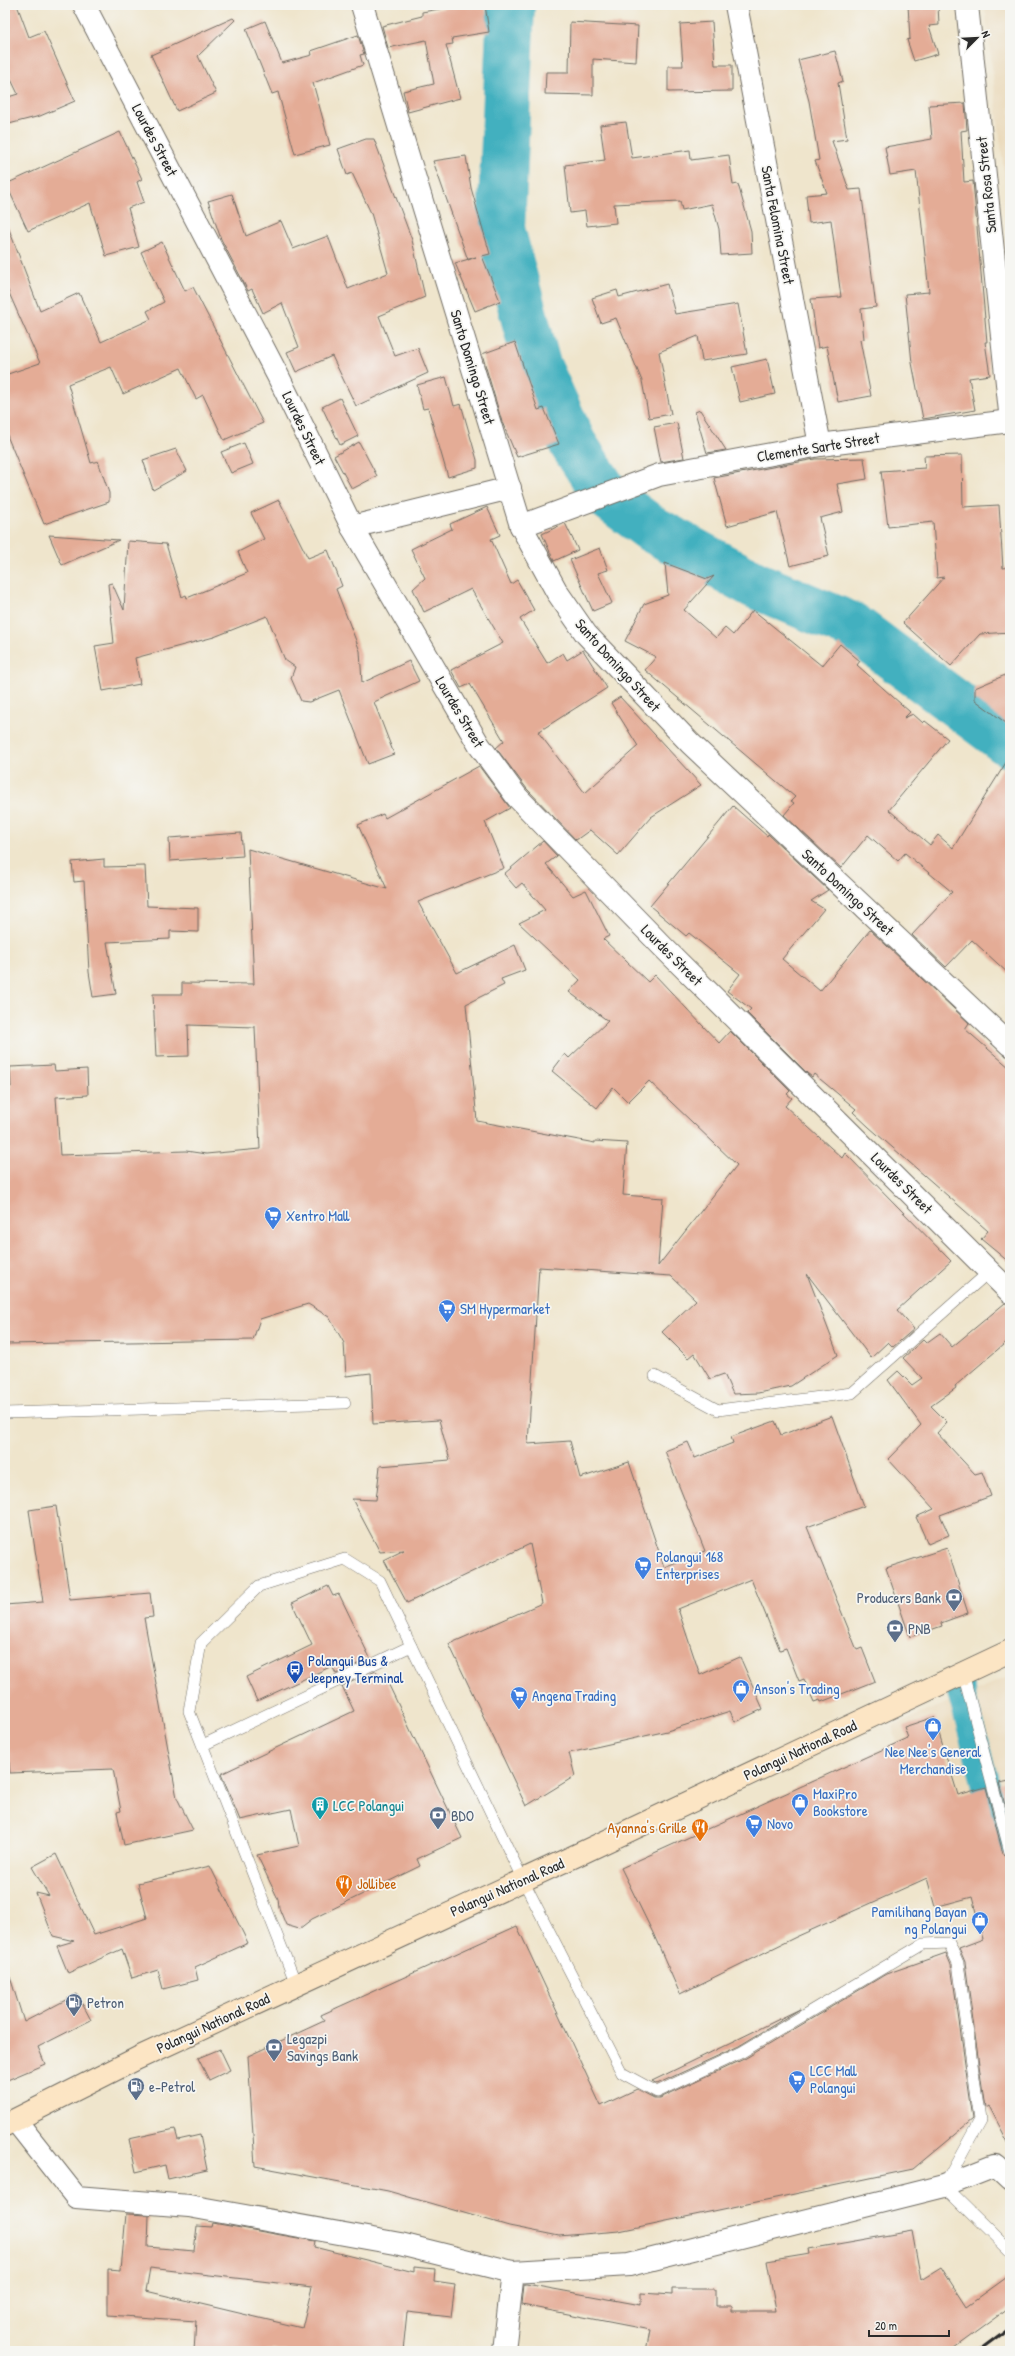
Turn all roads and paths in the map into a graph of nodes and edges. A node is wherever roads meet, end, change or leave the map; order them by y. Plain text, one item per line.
1 (84, 5) edge
2 (362, 5) edge
3 (736, 5) edge
4 (967, 5) edge
5 (1010, 412) edge
6 (1010, 421) edge
7 (820, 445) junction
8 (510, 488) junction
9 (521, 526) junction
10 (352, 527) junction
11 (1010, 1045) edge
12 (990, 1271) junction
13 (1010, 1292) edge
14 (655, 1376) dead end
15 (345, 1403) dead end
16 (5, 1413) edge
17 (412, 1646) junction
18 (1010, 1651) edge
19 (963, 1673) junction
20 (203, 1745) junction
21 (1010, 1852) edge
22 (523, 1880) junction
23 (296, 1984) junction
24 (10, 2123) edge
25 (1010, 2180) edge
26 (944, 2186) junction
27 (1010, 2251) edge
28 (513, 2272) junction
29 (504, 2351) edge

1 - 10 street, Lourdes Street
2 - 8 street, Santo Domingo Street
3 - 7 street, Santa Felomina Street
4 - 5 street, Santa Rosa Street
6 - 7 street, Clemente Sarte Street
7 - 9 street, Clemente Sarte Street
8 - 9 street, Santo Domingo Street
8 - 10 street
9 - 11 street, Santo Domingo Street
10 - 12 street, Lourdes Street
12 - 13 street, Lourdes Street
12 - 14 lane
15 - 16 lane
17 - 20 lane
17 - 20 lane
17 - 22 lane
18 - 19 main road, Polangui National Road
19 - 21 lane
19 - 22 main road, Polangui National Road
20 - 23 lane
22 - 23 main road, Polangui National Road
22 - 26 lane
23 - 24 main road, Polangui National Road
24 - 28 street
25 - 26 street
26 - 27 lane
26 - 28 street
28 - 29 street

